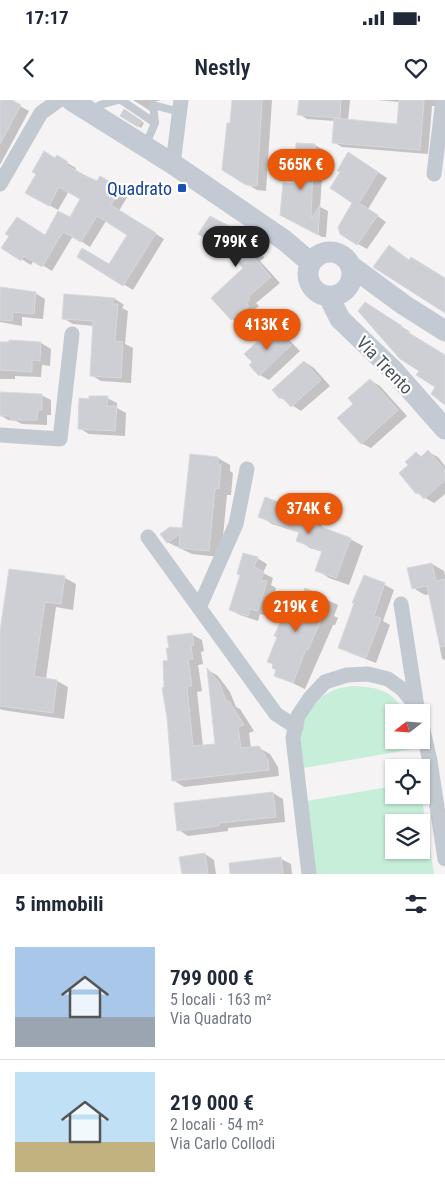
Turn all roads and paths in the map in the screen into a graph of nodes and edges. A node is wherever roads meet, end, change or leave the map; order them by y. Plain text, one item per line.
1 (59, 100) edge
2 (71, 100) edge
3 (121, 100) edge
4 (443, 100) edge
5 (105, 102) edge
6 (153, 102) edge
7 (181, 106) edge
8 (155, 123) junction
9 (139, 142) junction
10 (173, 164) junction
11 (434, 174) dead end
12 (0, 184) edge
13 (311, 262) junction
14 (350, 276) junction
15 (329, 297) junction
16 (445, 331) edge
17 (72, 334) dead end
18 (445, 429) edge
19 (0, 435) edge
20 (247, 469) dead end
21 (148, 537) dead end
22 (401, 604) dead end
23 (199, 608) junction
24 (412, 704) edge
25 (417, 704) edge
26 (296, 726) junction
27 (427, 749) edge
28 (445, 860) edge
29 (309, 874) edge

1 - 12 street
2 - 9 street
3 - 8 lane
4 - 11 street
5 - 9 street
6 - 7 lane
6 - 8 lane
7 - 10 street
8 - 9 lane
9 - 10 street
10 - 13 street
13 - 14 street
13 - 15 street
14 - 15 street
14 - 16 street
15 - 18 street, Via Trento
17 - 19 street
20 - 23 street
21 - 23 street
22 - 25 street
23 - 26 street
24 - 26 street
26 - 29 street
27 - 28 street

